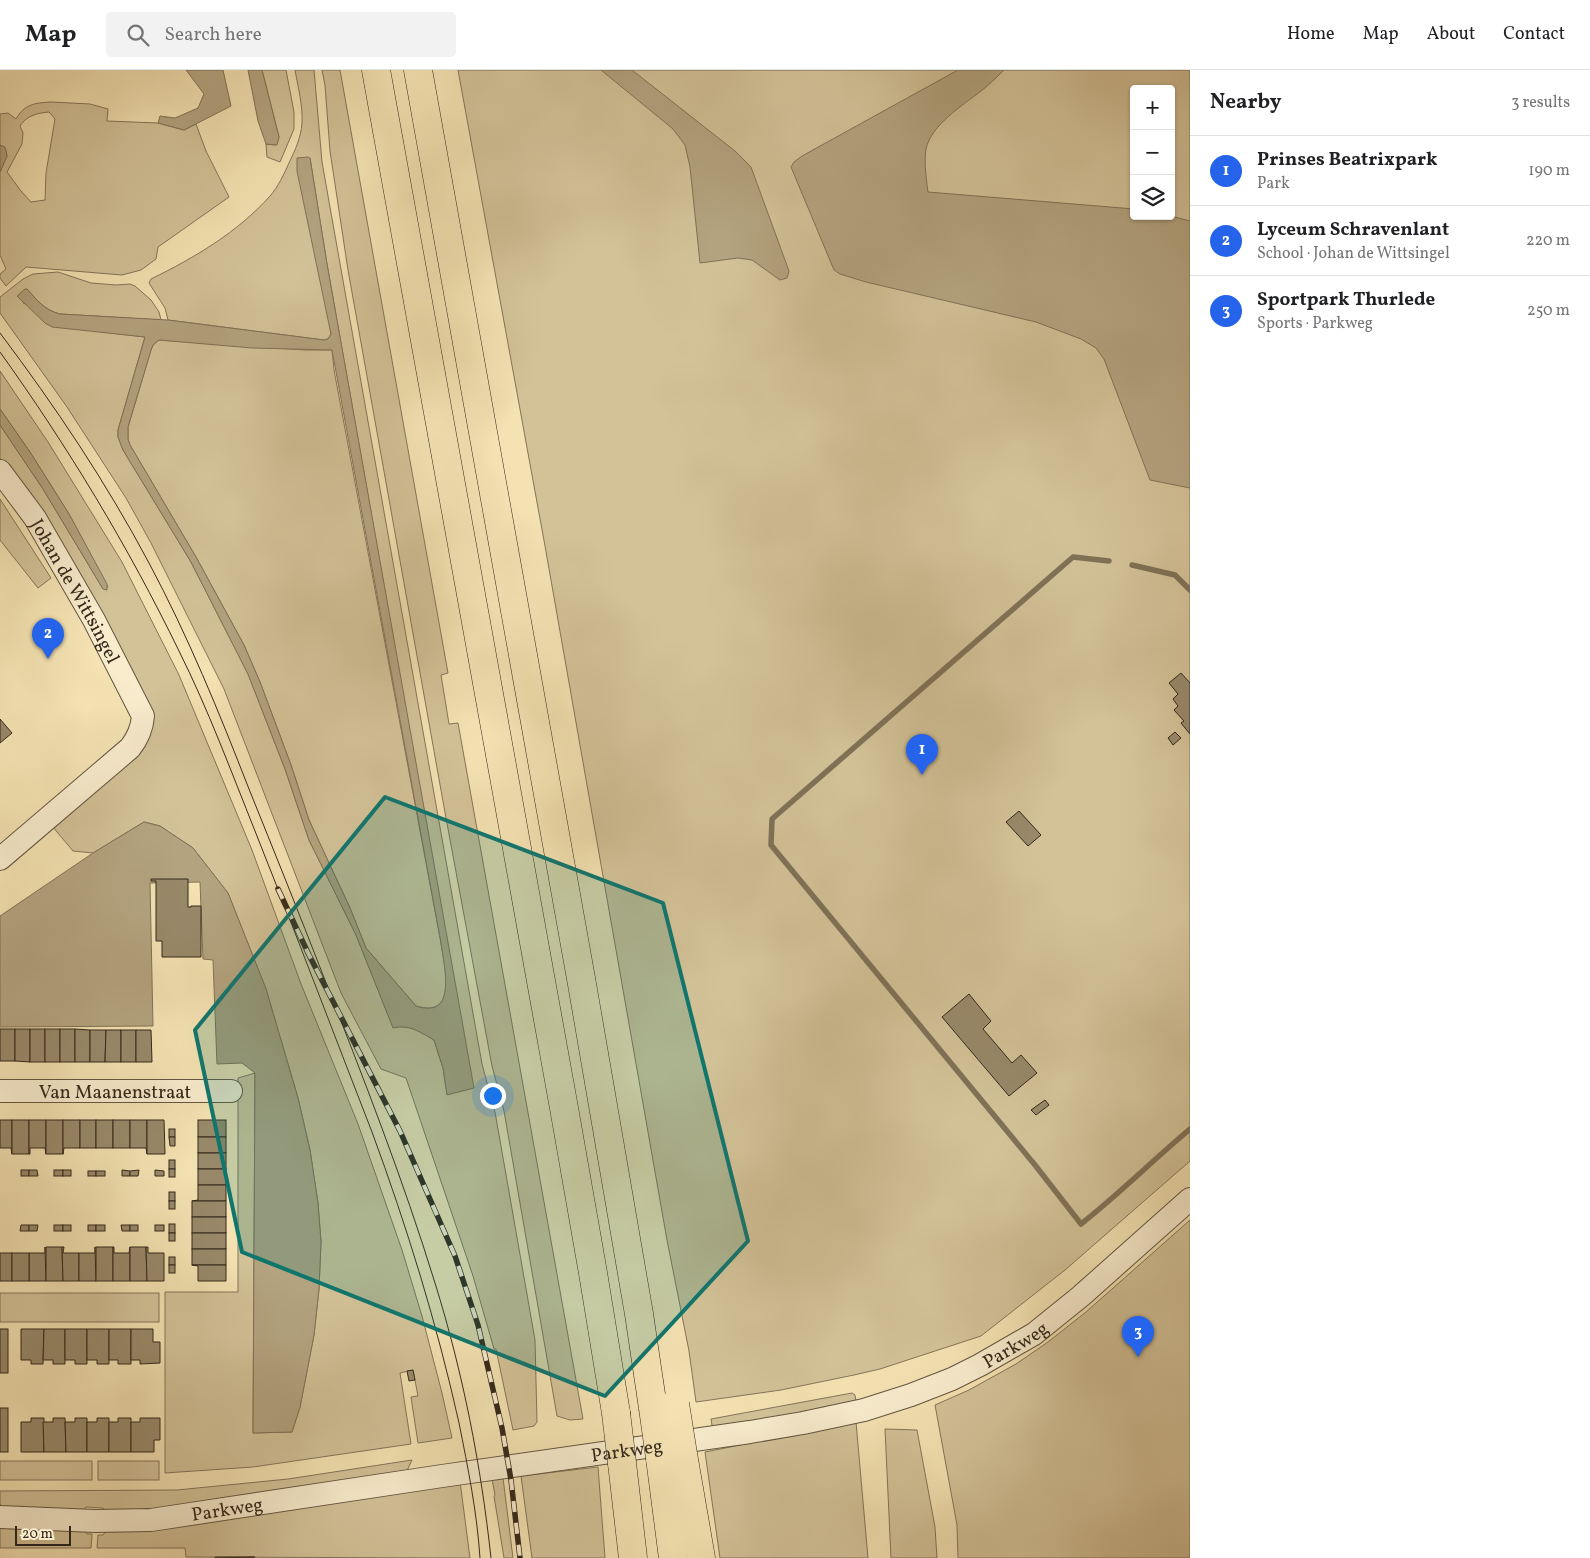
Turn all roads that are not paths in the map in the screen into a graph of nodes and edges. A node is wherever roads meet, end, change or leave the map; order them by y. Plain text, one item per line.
1 (376, 70) edge
2 (418, 70) edge
3 (0, 471) edge
4 (0, 859) edge
5 (231, 1090) dead end
6 (0, 1091) edge
7 (1190, 1199) edge
8 (672, 1456) junction
9 (0, 1518) edge
10 (633, 1558) edge
11 (673, 1558) edge
12 (701, 1558) edge

1 - 10 highway, bridge
2 - 8 highway, bridge
3 - 4 street, Johan de Wittsingel
5 - 6 street, Van Maanenstraat
7 - 9 street, Parkweg
8 - 11 highway
8 - 12 highway

